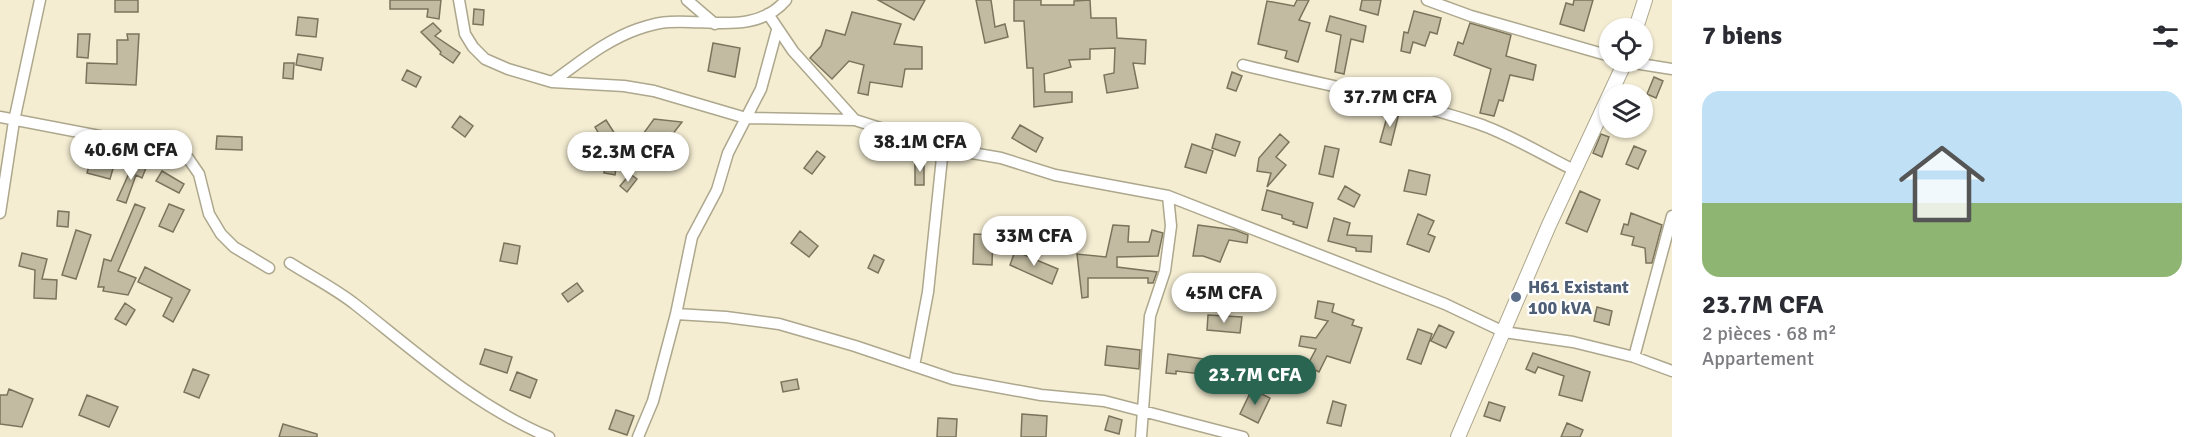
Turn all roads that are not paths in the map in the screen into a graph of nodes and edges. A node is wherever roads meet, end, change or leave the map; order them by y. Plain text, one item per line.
1 (40, 0) edge
2 (459, 0) edge
3 (687, 0) edge
4 (786, 0) edge
5 (1427, 0) edge
6 (1645, 0) edge
7 (768, 14) junction
8 (1639, 18) edge
9 (716, 24) junction
10 (777, 30) junction
11 (1599, 53) edge
12 (1243, 65) dead end
13 (1653, 66) edge
14 (1672, 69) edge
15 (1621, 72) edge
16 (552, 82) junction
17 (0, 117) edge
18 (747, 118) junction
19 (855, 120) junction
20 (14, 121) junction
21 (943, 148) junction
22 (1574, 170) junction
23 (1168, 196) junction
24 (0, 213) edge
25 (1672, 216) edge
26 (290, 263) dead end
27 (269, 268) dead end
28 (676, 314) junction
29 (1504, 332) junction
30 (1634, 357) junction
31 (914, 366) junction
32 (1672, 371) edge
33 (1143, 411) junction
34 (549, 437) edge
35 (638, 437) edge
36 (1141, 437) edge
37 (1243, 437) edge
38 (1458, 437) edge

1 - 20 street
2 - 16 street
3 - 9 street
4 - 7 street
5 - 11 street
6 - 8 street
7 - 9 street
7 - 10 street
9 - 16 street
10 - 18 street
10 - 19 street
12 - 22 street
13 - 14 street
15 - 22 street
16 - 18 street
17 - 20 street
18 - 19 street
18 - 28 street
19 - 21 street
20 - 24 street
20 - 27 street
21 - 23 street
21 - 31 street
22 - 29 street
23 - 29 street
23 - 33 street
25 - 30 street
26 - 34 street
28 - 31 street
28 - 35 street
29 - 30 street
29 - 38 street
30 - 32 street
31 - 33 street
33 - 36 street
33 - 37 street

